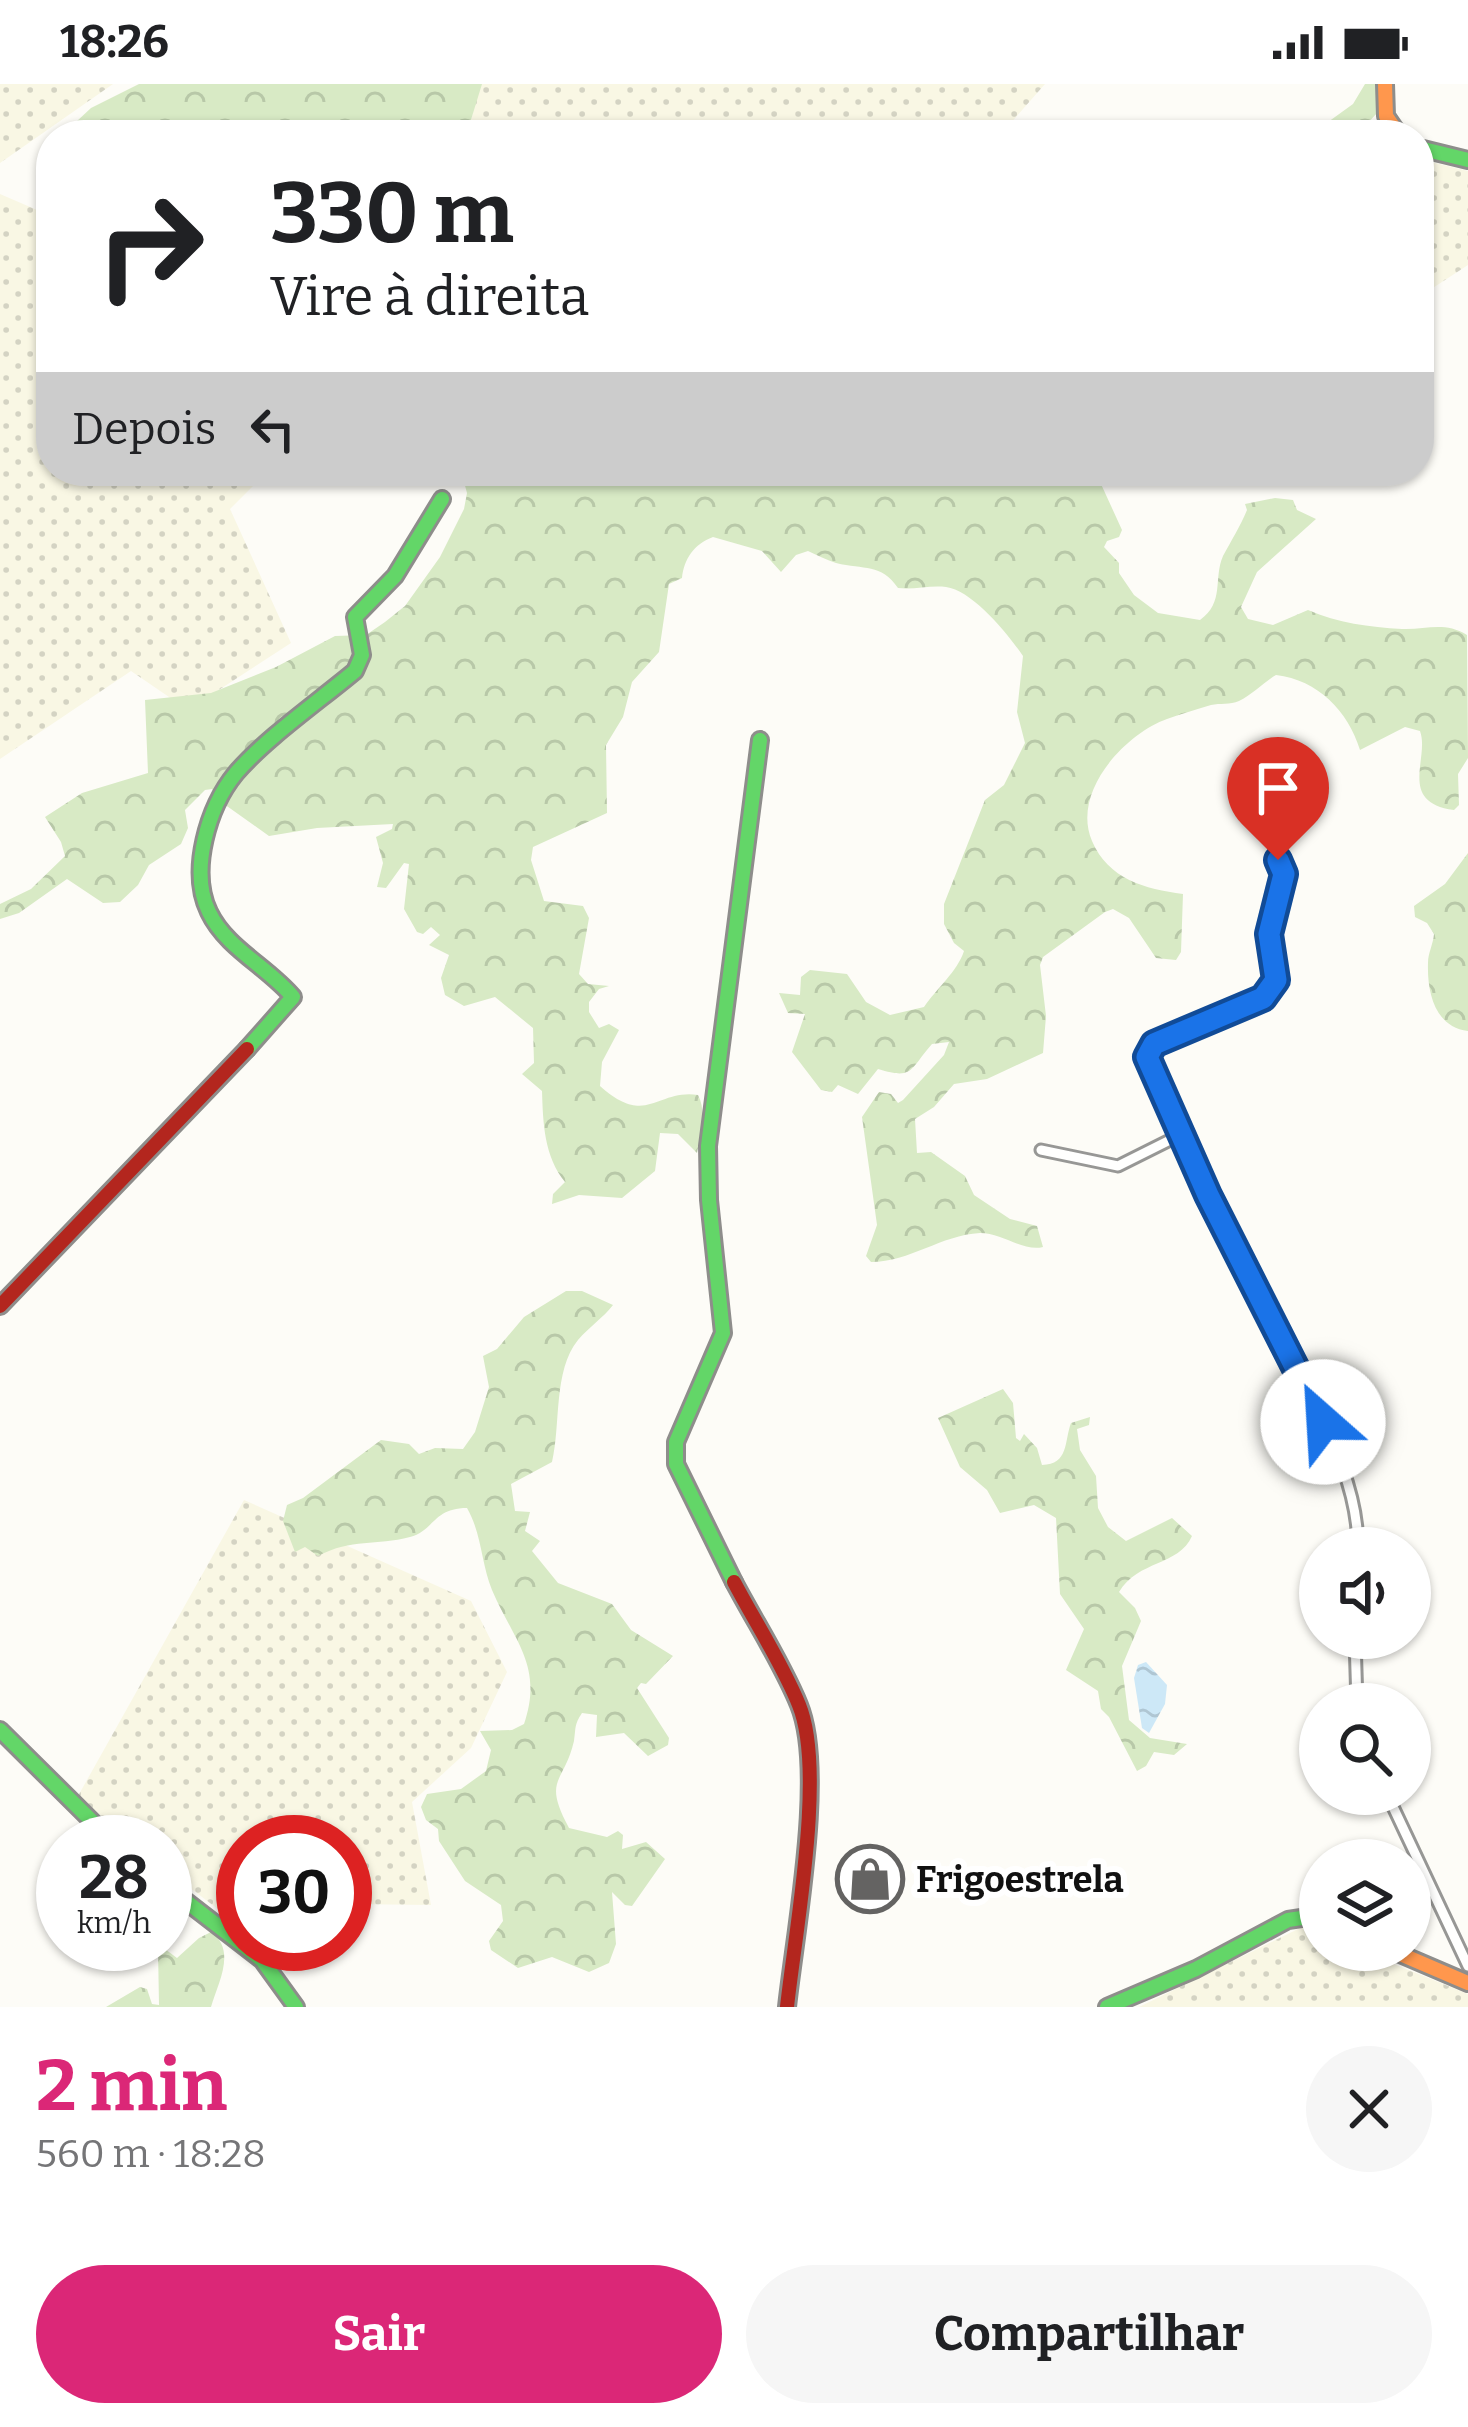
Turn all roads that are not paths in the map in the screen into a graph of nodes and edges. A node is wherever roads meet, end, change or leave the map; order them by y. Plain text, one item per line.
1 (1384, 84) edge
2 (1389, 120) edge
3 (1434, 152) edge
4 (1468, 160) edge
5 (442, 499) dead end
6 (760, 740) dead end
7 (1278, 860) dead end
8 (1180, 1135) junction
9 (1041, 1150) dead end
10 (0, 1306) edge
11 (1356, 1527) edge
12 (0, 1730) edge
13 (86, 1815) edge
14 (1398, 1815) edge
15 (192, 1907) edge
16 (1299, 1918) edge
17 (1468, 1966) edge
18 (1431, 1967) edge
19 (1468, 1983) edge
20 (296, 2007) edge
21 (787, 2007) edge
22 (1108, 2007) edge

1 - 2 street
3 - 4 street
5 - 10 street
6 - 21 street
7 - 8 street
8 - 9 street
8 - 11 street
12 - 13 street
14 - 17 street
15 - 20 street
16 - 22 street
18 - 19 street

